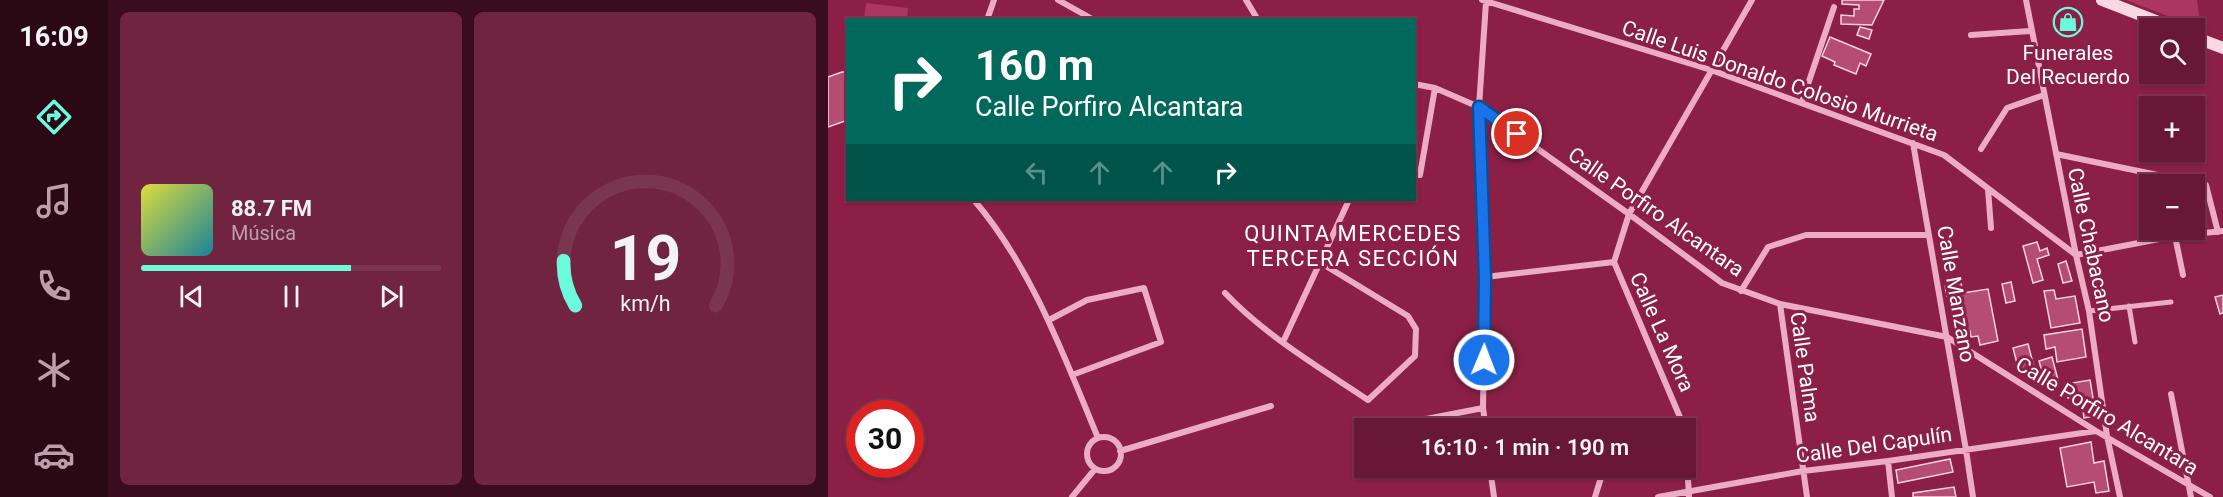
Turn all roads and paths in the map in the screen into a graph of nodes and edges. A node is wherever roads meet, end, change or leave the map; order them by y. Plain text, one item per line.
1 (994, 0) edge
2 (1058, 0) edge
3 (1246, 0) edge
4 (1752, 0) edge
5 (2026, 0) edge
6 (2102, 0) edge
7 (1484, 1) edge
8 (1834, 7) dead end
9 (988, 18) edge
10 (1090, 18) edge
11 (1257, 18) edge
12 (2148, 18) edge
13 (2030, 31) junction
14 (1971, 35) dead end
15 (2205, 41) edge
16 (2223, 48) edge
17 (1711, 70) junction
18 (1416, 84) edge
19 (1435, 88) junction
20 (2044, 95) junction
21 (1802, 102) junction
22 (1479, 107) junction
23 (1913, 143) junction
24 (1981, 149) dead end
25 (2055, 154) junction
26 (1416, 174) edge
27 (1988, 189) junction
28 (975, 201) edge
29 (1349, 201) edge
30 (1629, 214) junction
31 (1991, 228) dead end
32 (2221, 232) edge
33 (2205, 233) edge
34 (1928, 235) junction
35 (2154, 240) edge
36 (2176, 240) edge
37 (2076, 255) junction
38 (1614, 262) junction
39 (1321, 263) junction
40 (2183, 275) dead end
41 (1485, 278) junction
42 (1741, 291) junction
43 (1225, 293) dead end
44 (2171, 302) dead end
45 (1780, 304) junction
46 (2128, 306) junction
47 (2089, 311) junction
48 (1049, 320) junction
49 (1947, 337) junction
50 (1283, 342) junction
51 (2135, 342) dead end
52 (1072, 375) junction
53 (2170, 394) dead end
54 (1271, 406) dead end
55 (1483, 408) junction
56 (1431, 418) edge
57 (1484, 418) edge
58 (1680, 418) edge
59 (2096, 431) junction
60 (2107, 436) junction
61 (1098, 438) junction
62 (1966, 450) junction
63 (1120, 451) junction
64 (1888, 461) junction
65 (1095, 469) junction
66 (1803, 471) junction
67 (1491, 478) edge
68 (1601, 478) edge
69 (1688, 478) edge
70 (2187, 484) junction
71 (1689, 495) edge
72 (1071, 497) edge
73 (1494, 497) edge
74 (1594, 497) edge
75 (1658, 497) edge
76 (1807, 497) edge
77 (1892, 497) edge
78 (1973, 497) edge
79 (2120, 497) edge
80 (2190, 497) edge
81 (2210, 497) edge

1 - 9 street
2 - 10 street
3 - 11 street
4 - 17 street, Calle La Mora
5 - 13 street, Calle Chabacano
6 - 12 main road
7 - 17 street, Calle Luis Donaldo Colosio Murrieta
7 - 22 street
8 - 21 street
13 - 14 street
13 - 20 street, Calle Chabacano
15 - 16 main road
17 - 21 street, Calle Luis Donaldo Colosio Murrieta
17 - 30 street, Calle La Mora
18 - 19 street, Calle Porfiro Alcantara
19 - 22 street, Calle Porfiro Alcantara
19 - 26 street
20 - 24 street
20 - 25 street, Calle Chabacano
21 - 23 street, Calle Luis Donaldo Colosio Murrieta
22 - 30 street, Calle Porfiro Alcantara
22 - 41 street
23 - 27 street, Calle Luis Donaldo Colosio Murrieta
23 - 34 street, Calle Manzano
25 - 32 street
25 - 37 street, Calle Chabacano
27 - 31 street
27 - 37 street, Calle Luis Donaldo Colosio Murrieta
28 - 48 street
29 - 39 street
30 - 38 street, Calle La Mora
30 - 42 street, Calle Porfiro Alcantara
32 - 33 street
34 - 42 street
34 - 49 street, Calle Manzano
35 - 37 street
36 - 40 street
37 - 47 street, Calle Chabacano
38 - 41 street
38 - 58 street, Calle La Mora
39 - 50 street
39 - 50 street
41 - 55 street
42 - 45 street, Calle Porfiro Alcantara
43 - 50 street
44 - 46 street
45 - 49 street, Calle Porfiro Alcantara
45 - 66 street, Calle Palma
46 - 47 street
46 - 51 street
47 - 60 street, Calle Chabacano
48 - 52 street
48 - 52 street
49 - 59 street, Calle Porfiro Alcantara
49 - 62 street, Calle Manzano
52 - 61 street
53 - 70 street
54 - 63 street
55 - 56 street
55 - 57 street
59 - 60 street, Calle Porfiro Alcantara
59 - 62 street, Calle Del Capulín
60 - 70 street, Calle Porfiro Alcantara
60 - 79 street, Calle Chabacano
61 - 63 street
61 - 65 street
62 - 64 street, Calle Del Capulín
62 - 78 street, Calle Manzano
63 - 65 street
64 - 66 street, Calle Del Capulín
64 - 77 street
65 - 72 street
66 - 71 street, Calle Del Capulín
66 - 76 street, Calle Palma
67 - 73 street
68 - 74 street
69 - 71 street
70 - 80 street
70 - 81 street, Calle Porfiro Alcantara
71 - 75 street, Calle Del Capulín

